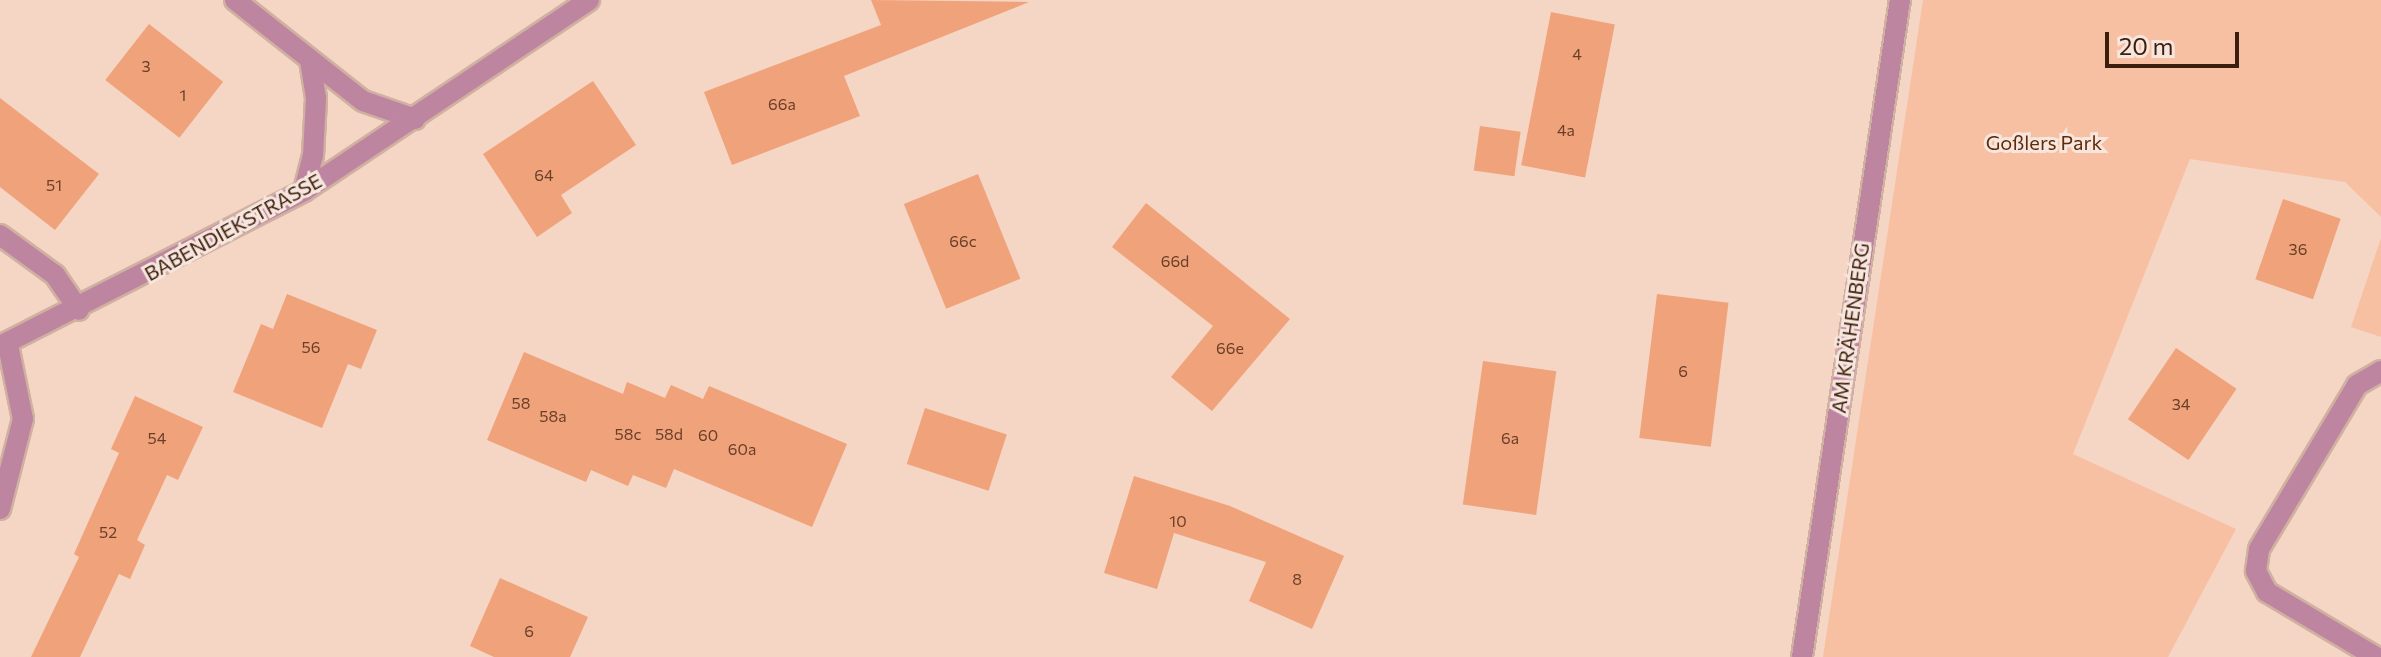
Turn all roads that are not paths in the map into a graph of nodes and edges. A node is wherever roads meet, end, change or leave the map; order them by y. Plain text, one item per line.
1 (235, 0) edge
2 (589, 0) edge
3 (1900, 0) edge
4 (310, 61) junction
5 (415, 119) junction
6 (304, 191) junction
7 (0, 235) edge
8 (79, 310) junction
9 (4, 346) edge
10 (2381, 371) edge
11 (0, 509) edge
12 (1802, 657) edge
13 (2376, 657) edge

1 - 4 street
2 - 5 street, BABENDIEKSTRASSE
3 - 12 street, AM KRÄHENBERG
4 - 5 street
4 - 6 street
5 - 6 street, BABENDIEKSTRASSE
6 - 8 street, BABENDIEKSTRASSE
7 - 8 street
8 - 9 street, BABENDIEKSTRASSE
9 - 11 street, BABENDIEKSTRASSE
10 - 13 street

